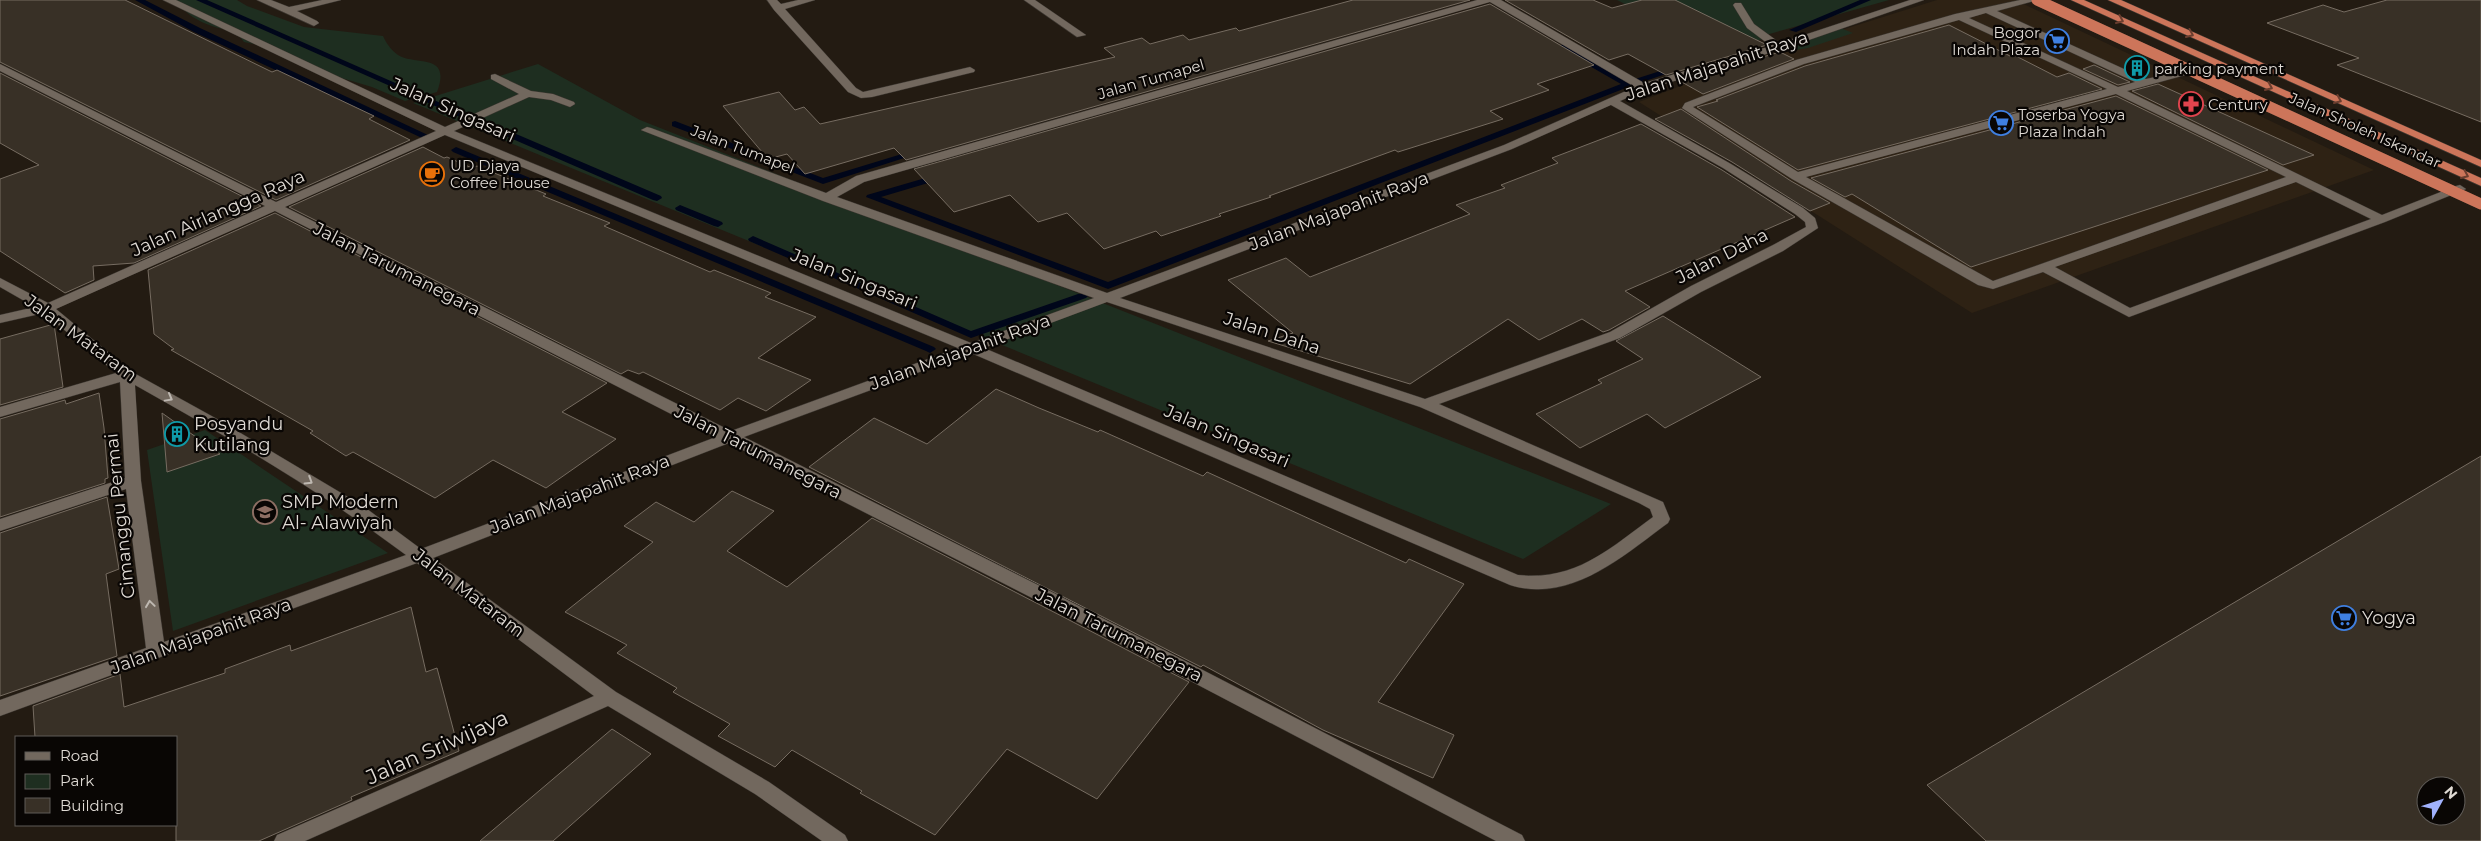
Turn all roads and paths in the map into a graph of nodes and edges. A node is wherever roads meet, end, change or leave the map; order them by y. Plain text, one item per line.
1 (168, 0) edge
2 (262, 0) edge
3 (336, 0) edge
4 (810, 0) edge
5 (1029, 0) edge
6 (1494, 0) edge
7 (1920, 0) edge
8 (2033, 0) edge
9 (2037, 0) edge
10 (2046, 0) edge
11 (2076, 0) edge
12 (2113, 0) edge
13 (1485, 1) edge
14 (774, 4) edge
15 (1738, 5) dead end
16 (288, 10) junction
17 (1987, 10) junction
18 (1958, 16) junction
19 (314, 23) dead end
20 (1081, 35) dead end
21 (1779, 47) junction
22 (0, 66) edge
23 (2196, 69) junction
24 (970, 70) dead end
25 (495, 77) dead end
26 (1634, 83) junction
27 (2145, 83) junction
28 (2117, 90) junction
29 (528, 94) junction
30 (1612, 100) junction
31 (570, 104) dead end
32 (646, 130) dead end
33 (447, 132) junction
34 (2481, 164) edge
35 (1796, 176) junction
36 (2295, 178) junction
37 (2481, 182) edge
38 (2460, 189) junction
39 (827, 198) junction
40 (2481, 199) edge
41 (2481, 204) edge
42 (276, 207) junction
43 (2381, 219) junction
44 (2046, 268) junction
45 (0, 282) edge
46 (1107, 298) junction
47 (47, 308) junction
48 (0, 319) edge
49 (971, 348) junction
50 (127, 375) junction
51 (1425, 404) junction
52 (0, 412) edge
53 (730, 437) junction
54 (133, 482) junction
55 (0, 525) edge
56 (420, 556) junction
57 (1528, 584) joint
58 (156, 652) junction
59 (609, 697) junction
60 (0, 708) edge
61 (284, 841) edge
62 (838, 841) edge
63 (1515, 841) edge

1 - 33 street, Jalan Singasari
2 - 16 street
3 - 16 street
4 - 14 street
5 - 20 street
6 - 26 street
7 - 21 street, Jalan Majapahit Raya
8 - 17 street
9 - 41 highway, bridge
10 - 23 highway, Jalan Sholeh Iskandar
11 -> 37 highway
12 -> 34 highway, Jalan Sholeh Iskandar
13 - 39 street, Jalan Tumapel
14 - 24 street
15 - 21 street
16 - 19 street
17 - 18 street
17 - 27 street
18 - 28 street
18 - 35 street
21 - 26 street, Jalan Majapahit Raya
22 - 42 street, Jalan Tarumanegara
23 - 27 street
23 - 38 highway, Jalan Sholeh Iskandar
25 - 29 street
26 - 30 street, Jalan Majapahit Raya
27 - 28 street
28 - 35 street
28 - 36 street
29 - 31 street
29 - 33 street, Jalan Airlangga Raya
30 - 46 street, Jalan Majapahit Raya
30 - 51 street, Jalan Daha
32 - 39 street, Jalan Tumapel
33 - 42 street, Jalan Airlangga Raya
33 - 49 street, Jalan Singasari
35 - 44 street
36 - 43 street
36 - 44 street
38 - 40 highway, Jalan Sholeh Iskandar
38 - 43 street
39 - 46 street, Jalan Tumapel
42 - 47 street, Jalan Airlangga Raya
42 - 53 street, Jalan Tarumanegara
43 - 44 street
45 - 47 street, Jalan Mataram
46 - 49 street, Jalan Majapahit Raya
46 - 51 street, Jalan Daha
47 - 48 street, Jalan Airlangga Raya
47 - 50 street, Jalan Mataram
49 - 53 street, Jalan Majapahit Raya
49 - 57 street, Jalan Singasari
50 - 52 street
50 - 54 street, Cimanggu Permai
50 -> 56 street, Jalan Mataram
51 - 57 street, Jalan Daha
53 - 56 street, Jalan Majapahit Raya
53 - 63 street, Jalan Tarumanegara
54 - 55 street
58 -> 54 street, Cimanggu Permai
56 - 58 street, Jalan Majapahit Raya
56 - 59 street, Jalan Mataram
58 - 60 street, Jalan Majapahit Raya
59 - 61 street, Jalan Sriwijaya
59 - 62 street, Jalan Mataram

